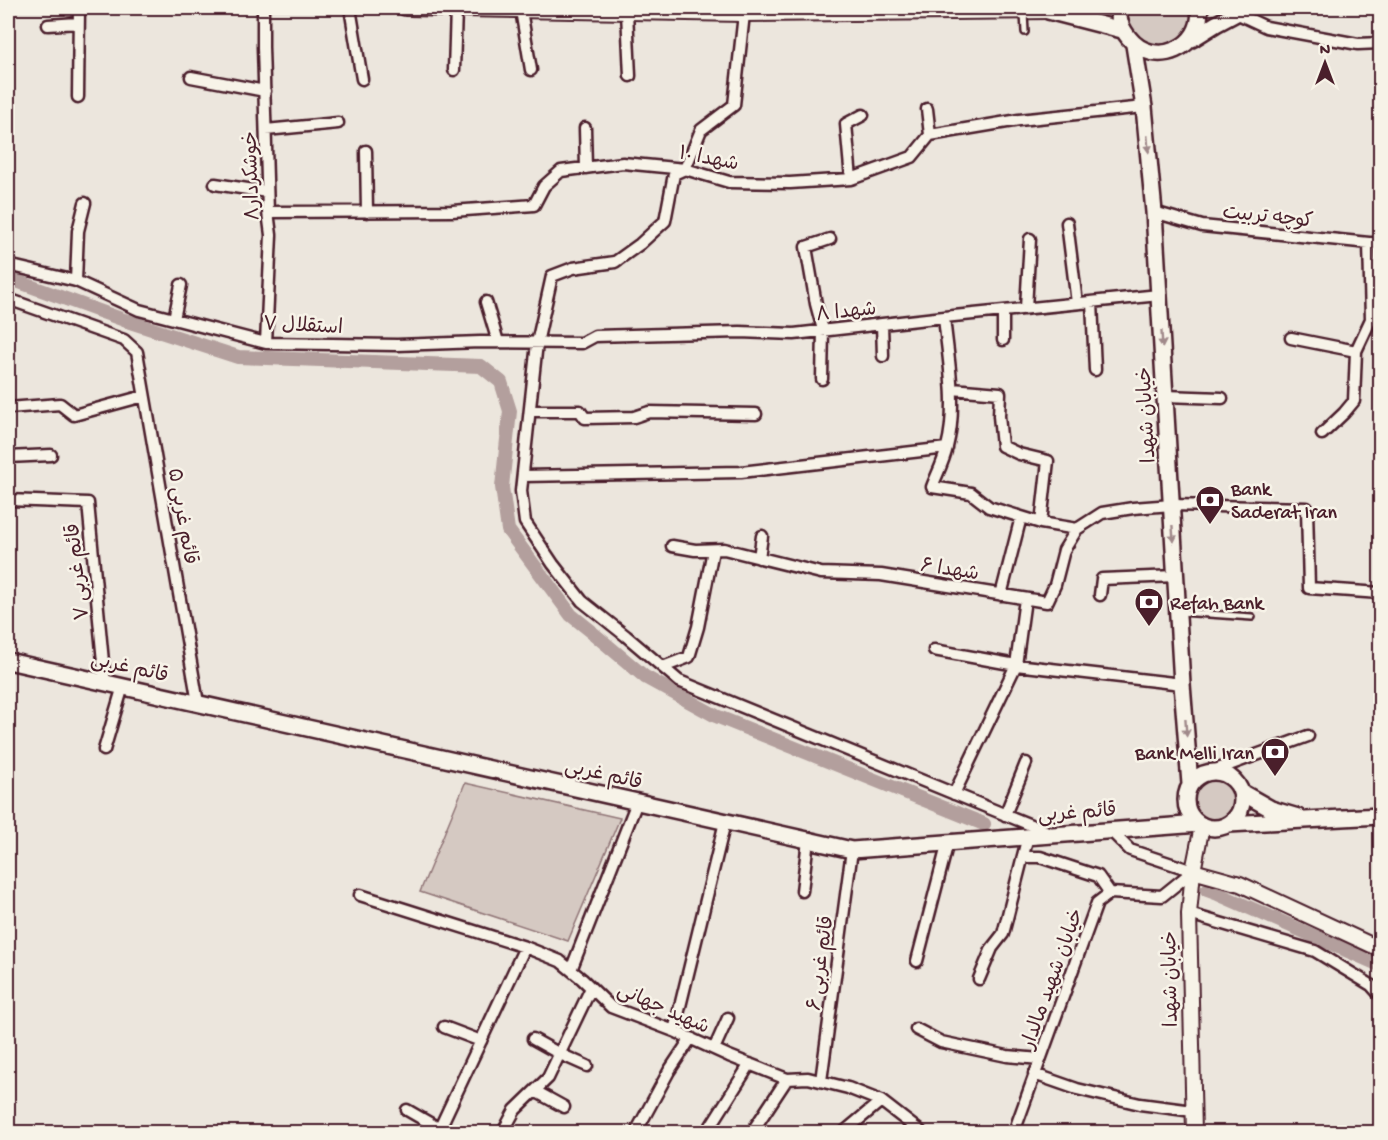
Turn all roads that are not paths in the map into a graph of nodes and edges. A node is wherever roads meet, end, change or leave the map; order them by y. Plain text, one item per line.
1 (79, 8) edge
2 (263, 8) edge
3 (350, 8) edge
4 (405, 8) edge
5 (435, 8) edge
6 (1119, 8) edge
7 (1199, 8) edge
8 (456, 9) edge
9 (573, 9) edge
10 (1053, 9) edge
11 (521, 10) junction
12 (677, 10) edge
13 (922, 10) edge
14 (1241, 10) edge
15 (780, 11) edge
16 (1024, 11) junction
17 (627, 12) junction
18 (744, 14) junction
19 (78, 23) junction
20 (48, 25) dead end
21 (1122, 30) junction
22 (1025, 32) dead end
23 (1187, 42) junction
24 (1380, 43) edge
25 (1134, 45) junction
26 (454, 70) dead end
27 (531, 70) dead end
28 (630, 76) dead end
29 (191, 77) dead end
30 (362, 79) dead end
31 (265, 91) junction
32 (78, 97) dead end
33 (1144, 107) junction
34 (927, 109) dead end
35 (863, 115) dead end
36 (338, 123) dead end
37 (585, 128) dead end
38 (266, 130) junction
39 (930, 135) junction
40 (366, 151) dead end
41 (586, 168) junction
42 (685, 169) junction
43 (851, 179) junction
44 (215, 184) dead end
45 (267, 192) junction
46 (85, 203) dead end
47 (268, 212) junction
48 (367, 212) junction
49 (1154, 212) junction
50 (1067, 223) dead end
51 (1030, 239) dead end
52 (830, 240) dead end
53 (1375, 243) edge
54 (8, 265) edge
55 (76, 281) junction
56 (181, 285) dead end
57 (1159, 296) junction
58 (8, 301) edge
59 (486, 302) dead end
60 (1092, 302) junction
61 (1077, 303) junction
62 (1026, 308) junction
63 (1003, 311) junction
64 (944, 317) junction
65 (174, 319) junction
66 (882, 324) junction
67 (823, 330) junction
68 (1291, 338) dead end
69 (1003, 340) dead end
70 (498, 342) junction
71 (266, 343) junction
72 (537, 343) junction
73 (1356, 351) junction
74 (883, 356) dead end
75 (1095, 370) dead end
76 (822, 379) dead end
77 (952, 389) junction
78 (144, 396) junction
79 (1165, 396) junction
80 (1222, 398) dead end
81 (8, 408) edge
82 (530, 411) junction
83 (756, 414) dead end
84 (1322, 434) dead end
85 (947, 448) junction
86 (51, 455) dead end
87 (8, 457) edge
88 (523, 476) junction
89 (8, 500) edge
90 (1172, 505) junction
91 (1021, 517) junction
92 (1041, 523) junction
93 (1077, 529) junction
94 (762, 536) dead end
95 (672, 546) dead end
96 (713, 550) junction
97 (759, 558) junction
98 (1176, 576) junction
99 (1380, 593) edge
100 (1000, 595) junction
101 (1100, 595) dead end
102 (1025, 599) junction
103 (1179, 612) junction
104 (1252, 617) dead end
105 (934, 650) dead end
106 (8, 660) edge
107 (1016, 665) junction
108 (663, 667) junction
109 (105, 682) junction
110 (1182, 684) junction
111 (123, 686) junction
112 (198, 703) junction
113 (1308, 736) dead end
114 (104, 750) dead end
115 (1026, 763) dead end
116 (1210, 772) junction
117 (1190, 784) junction
118 (1241, 792) junction
119 (954, 794) junction
120 (637, 802) junction
121 (1005, 815) junction
122 (1380, 816) edge
123 (1312, 820) junction
124 (725, 822) junction
125 (1229, 824) junction
126 (1201, 825) junction
127 (1110, 830) junction
128 (1053, 834) junction
129 (1028, 836) junction
130 (808, 840) junction
131 (948, 842) junction
132 (852, 850) junction
133 (1023, 857) junction
134 (1193, 871) junction
135 (802, 891) dead end
136 (1110, 894) junction
137 (360, 895) dead end
138 (1189, 914) junction
139 (525, 947) junction
140 (1380, 949) edge
141 (917, 961) dead end
142 (571, 970) junction
143 (979, 979) dead end
144 (591, 988) junction
145 (1380, 995) edge
146 (728, 1018) dead end
147 (444, 1028) dead end
148 (916, 1029) dead end
149 (674, 1031) junction
150 (691, 1038) junction
151 (533, 1039) dead end
152 (481, 1041) junction
153 (714, 1049) junction
154 (560, 1054) junction
155 (1040, 1059) junction
156 (750, 1064) junction
157 (587, 1066) dead end
158 (1034, 1074) junction
159 (787, 1079) junction
160 (821, 1081) junction
161 (535, 1092) junction
162 (880, 1101) junction
163 (564, 1107) dead end
164 (407, 1110) dead end
165 (1193, 1111) junction
166 (439, 1131) edge
167 (503, 1132) edge
168 (636, 1132) edge
169 (707, 1132) edge
170 (752, 1132) edge
171 (844, 1132) edge
172 (921, 1132) edge
173 (1014, 1132) edge
174 (1194, 1132) edge

1 - 19 street
2 - 31 street, خوشکردار۸
3 - 30 street
4 - 5 street
5 - 8 street
6 - 21 main road
7 - 23 main road
8 - 11 street
8 - 26 street
9 - 11 street
9 - 17 street
10 - 16 street
10 - 21 main road
11 - 27 street
12 - 17 street
12 - 18 street
13 - 15 street
13 - 16 street
14 - 23 main road
14 - 24 street
15 - 18 street
16 - 22 lane
17 - 28 street
18 - 42 street
19 - 20 street
19 - 32 street
21 - 25 main road
23 - 25 main road
25 - 33 main road, خیابان شهدا
29 - 31 street
31 - 38 street, خوشکردار۸
33 - 39 street
33 -> 49 main road, خیابان شهدا
34 - 39 street
35 - 43 street
36 - 38 street
37 - 41 street
38 - 45 street, خوشکردار۸
39 - 43 street, شهدا ۱۰
40 - 48 street
41 - 42 street, شهدا ۱۰
41 - 48 street, شهدا ۱۰
42 - 43 street, شهدا ۱۰
42 - 72 street
44 - 45 street
45 - 47 street, خوشکردار۸
46 - 55 street
47 - 48 street, شهدا ۱۰
47 - 71 street, خوشکردار۸
49 - 53 street, کوچه تربیت
49 - 57 main road, خیابان شهدا
50 - 61 street
51 - 62 street
52 - 67 street
53 - 73 street
54 - 55 street, استقلال ۷
55 - 65 street, استقلال ۷
56 - 65 street
57 - 60 street, شهدا ۸
57 -> 79 main road, خیابان شهدا
58 - 78 street, قائم غربی ۵
59 - 70 street
60 - 61 street, شهدا ۸
60 - 75 street
61 - 62 street, شهدا ۸
62 - 63 street, شهدا ۸
63 - 64 street, شهدا ۸
63 - 69 street
64 - 66 street, شهدا ۸
64 - 77 street
65 - 71 street, استقلال ۷
66 - 67 street, شهدا ۸
66 - 74 street
67 - 72 street, شهدا ۸
67 - 76 street
68 - 73 street
70 - 71 street, استقلال ۷
70 - 72 street, استقلال ۷
72 - 82 street
73 - 84 street
77 - 85 street
77 - 92 street
78 - 81 street
78 - 112 street, قائم غربی ۵
79 - 80 street
79 - 90 main road, خیابان شهدا
82 - 83 street
82 - 88 street
85 - 88 street
85 - 91 street
86 - 87 street
88 - 108 street
89 - 109 street, قائم غربی ۷
90 - 93 street
90 -> 98 main road, خیابان شهدا
90 - 99 street
91 - 92 street
91 - 100 street
92 - 93 street
93 - 102 street, شهدا ۶
94 - 97 street
95 - 96 street, شهدا ۶
96 - 97 street, شهدا ۶
96 - 108 street
97 - 100 street, شهدا ۶
98 - 101 street
98 - 103 main road, خیابان شهدا
100 - 102 street, شهدا ۶
102 - 107 street
103 - 104 lane
103 - 110 main road, خیابان شهدا
105 - 107 street
106 - 109 main road, قائم غربی
107 - 110 street
107 - 119 street
108 - 119 street
109 - 111 main road, قائم غربی
110 -> 117 main road, خیابان شهدا
111 - 112 main road, قائم غربی
111 - 114 street
112 - 120 main road, قائم غربی
113 - 116 street
115 - 121 street
116 - 117 main road
116 - 118 main road
117 - 126 main road
118 - 123 main road
118 - 125 main road
119 - 121 street
120 - 124 main road, قائم غربی
120 - 142 street
121 - 128 street
122 - 123 main road
123 - 125 main road
124 - 130 main road, قائم غربی
124 - 149 street
125 - 126 main road
126 - 127 main road, قائم غربی
126 - 134 street, خیابان شهدا
127 - 128 main road, قائم غربی
127 - 134 street
128 - 129 main road, قائم غربی
129 - 131 main road, قائم غربی
129 - 133 street
130 - 132 main road, قائم غربی
130 - 135 street
131 - 132 main road, قائم غربی
131 - 141 street
132 - 160 street, قائم غربی ۶
133 - 136 street
133 - 143 street
134 - 136 street
134 - 138 street, خیابان شهدا
134 - 140 street
136 - 155 street, خیابان شهید مالدار
137 - 139 street, شهید جهانی
138 - 145 street
138 - 165 street, خیابان شهدا
139 - 142 street, شهید جهانی
139 - 152 street
142 - 144 street, شهید جهانی
144 - 149 street, شهید جهانی
144 - 154 street
146 - 153 street
147 - 152 street
148 - 155 street
149 - 150 street, شهید جهانی
150 - 153 street, شهید جهانی
150 - 168 street
151 - 154 street
152 - 166 street
153 - 156 street, شهید جهانی
154 - 157 street
154 - 161 street
155 - 158 street, خیابان شهید مالدار
156 - 159 street, شهید جهانی
156 - 169 street
158 - 165 street
158 - 173 street, خیابان شهید مالدار
159 - 160 street, شهید جهانی
159 - 170 street
160 - 162 street, شهید جهانی
161 - 163 street
161 - 167 street
162 - 171 street
162 - 172 street, شهید جهانی
164 - 166 street
165 - 174 street, خیابان شهدا

